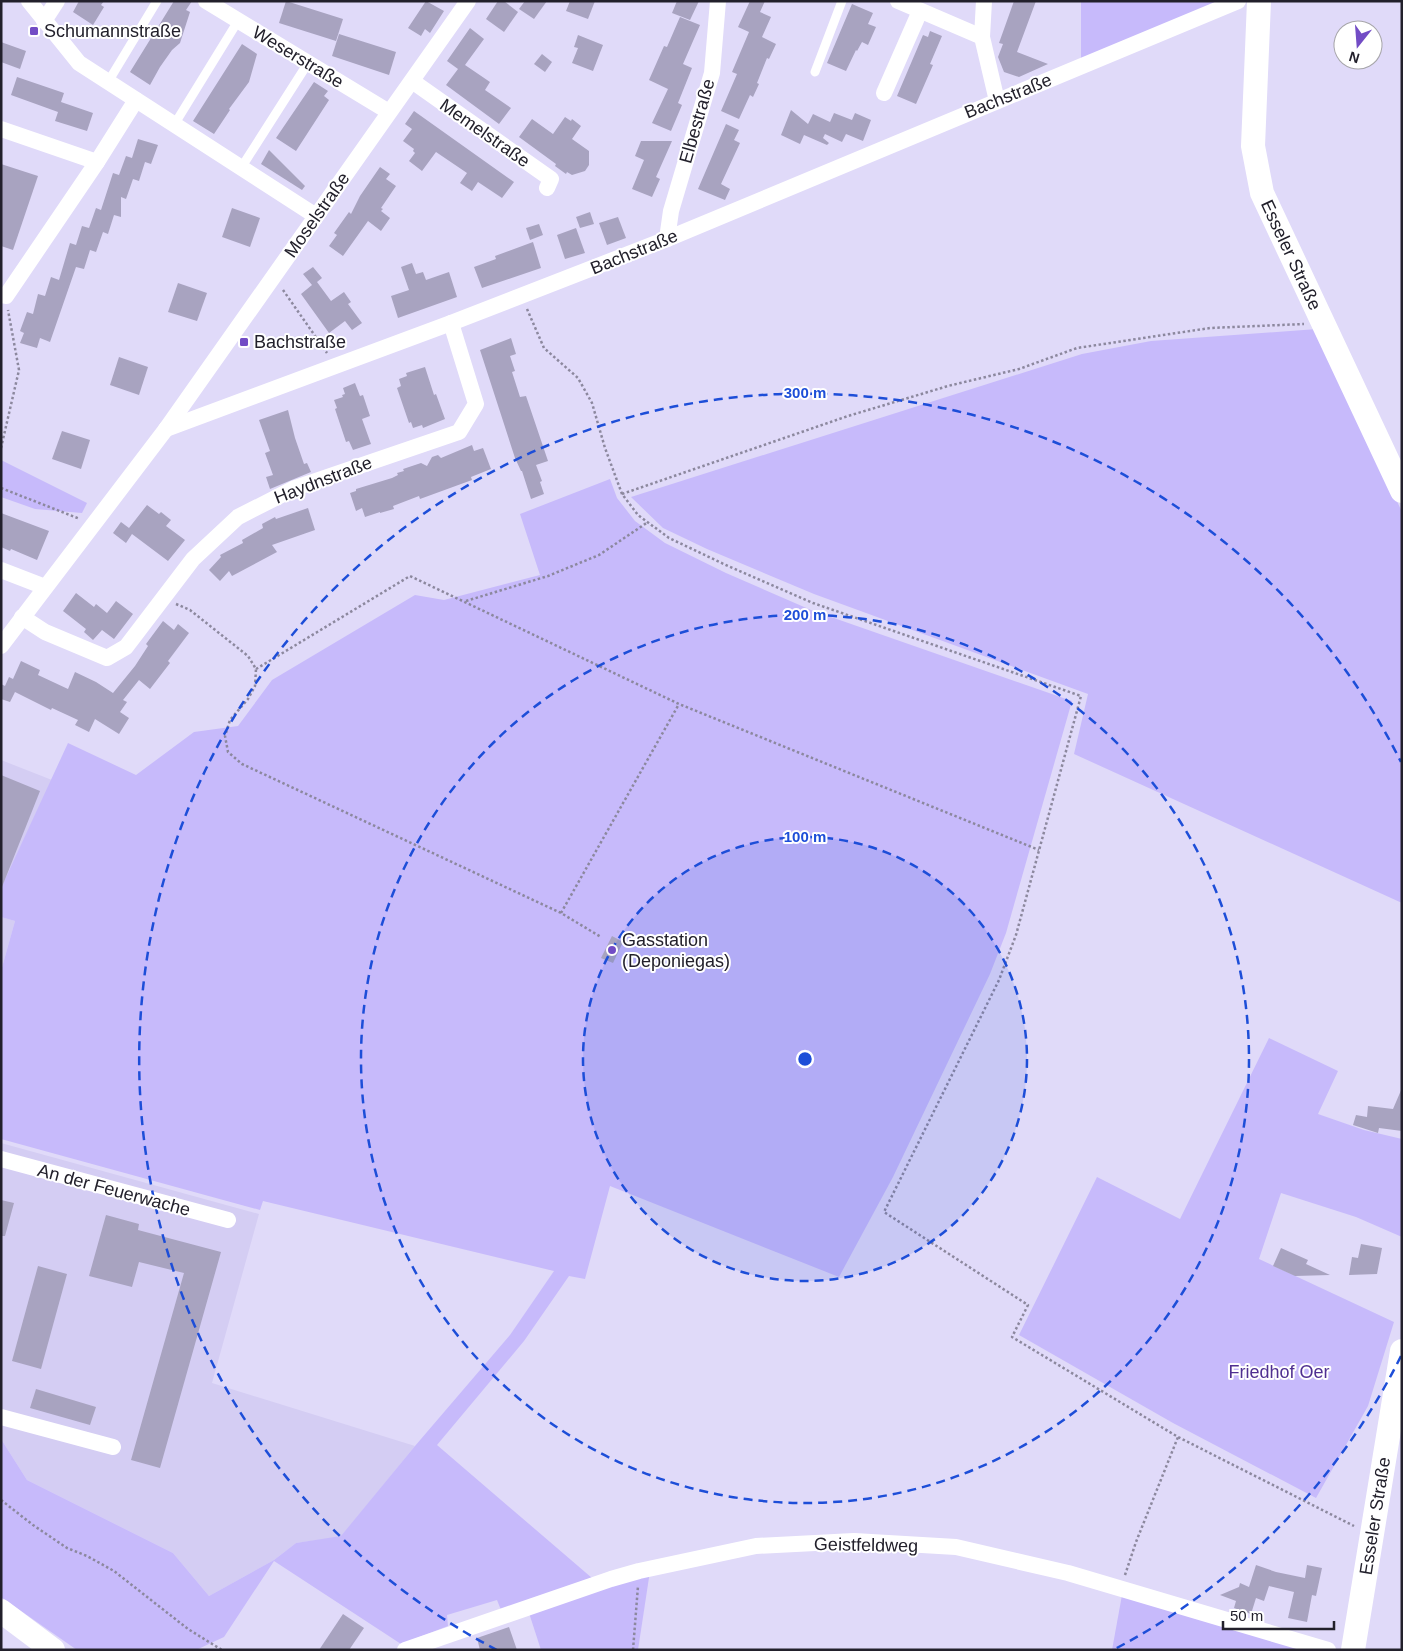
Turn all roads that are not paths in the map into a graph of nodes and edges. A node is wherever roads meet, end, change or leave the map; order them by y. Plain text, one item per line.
1 (28, 1) edge
2 (56, 1) edge
3 (157, 1) edge
4 (206, 1) edge
5 (468, 1) edge
6 (718, 1) edge
7 (842, 1) edge
8 (898, 1) edge
9 (984, 1) edge
10 (1238, 1) edge
11 (1258, 1) edge
12 (920, 10) junction
13 (44, 21) junction
14 (238, 21) junction
15 (982, 37) junction
16 (308, 63) junction
17 (815, 72) dead end
18 (412, 81) junction
19 (108, 82) junction
20 (884, 93) dead end
21 (136, 100) junction
22 (997, 101) junction
23 (389, 112) junction
24 (174, 125) junction
25 (1, 130) edge
26 (97, 162) junction
27 (241, 168) junction
28 (547, 188) dead end
29 (316, 216) junction
30 (666, 240) junction
31 (4, 295) edge
32 (452, 323) junction
33 (166, 430) junction
34 (1402, 491) edge
35 (1, 570) edge
36 (45, 587) junction
37 (22, 618) junction
38 (1, 646) edge
39 (1, 1159) edge
40 (228, 1220) dead end
41 (1402, 1352) edge
42 (1, 1417) edge
43 (113, 1446) dead end
44 (1, 1611) edge
45 (53, 1650) edge
46 (405, 1650) edge
47 (1328, 1650) edge
48 (1353, 1650) edge

1 - 13 street
2 - 13 street
3 - 19 lane
4 - 14 street, Weserstraße
5 - 18 street, Moselstraße
6 - 30 street, Elbestraße
7 - 17 lane
8 - 12 street
9 - 15 street
10 - 22 street, Bachstraße
11 - 34 main road, Esseler Straße
12 - 15 street
12 - 20 street
13 - 19 street
14 - 16 street, Weserstraße
14 - 24 lane
15 - 22 street
16 - 23 street, Weserstraße
16 - 27 lane
18 - 23 street, Moselstraße
18 - 28 street, Memelstraße
19 - 21 street
21 - 24 street
21 - 26 street
22 - 30 street, Bachstraße
23 - 29 street, Moselstraße
24 - 27 street
25 - 26 street
26 - 31 street
27 - 29 street
29 - 33 street, Moselstraße
30 - 32 street, Bachstraße
32 - 33 street, Bachstraße
32 - 37 street, Haydnstraße
33 - 36 street
35 - 36 street
36 - 37 street
37 - 38 street
39 - 40 street, An der Feuerwache
41 - 48 main road, Esseler Straße
42 - 43 street
44 - 45 main road
46 - 47 street, Geistfeldweg

